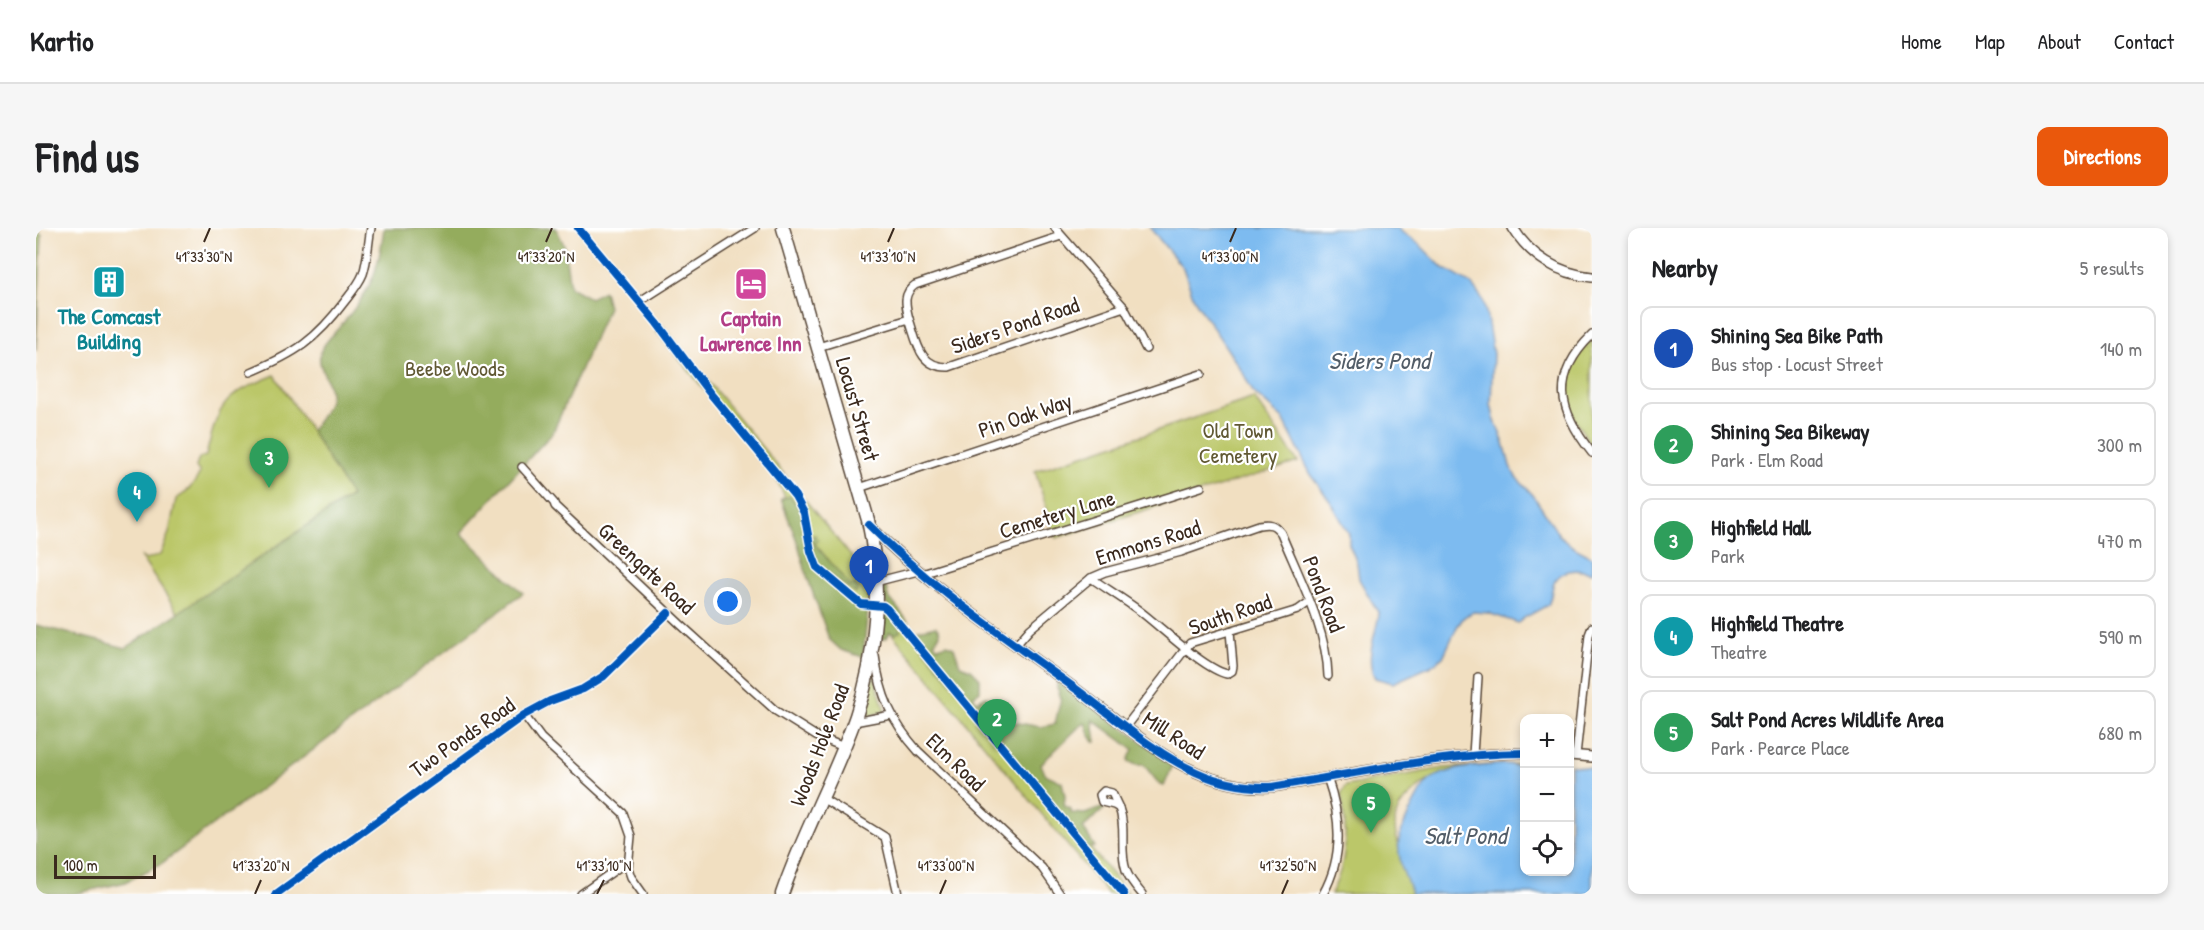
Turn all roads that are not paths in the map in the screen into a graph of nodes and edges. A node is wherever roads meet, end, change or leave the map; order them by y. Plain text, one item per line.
1 (371, 228) edge
2 (755, 228) edge
3 (783, 228) edge
4 (1055, 228) edge
5 (1513, 228) edge
6 (1062, 236) junction
7 (1592, 278) edge
8 (645, 298) dead end
9 (1124, 307) junction
10 (909, 319) junction
11 (1592, 335) edge
12 (818, 347) junction
13 (1146, 349) dead end
14 (251, 372) dead end
15 (1201, 374) dead end
16 (1592, 453) edge
17 (522, 467) dead end
18 (1201, 487) dead end
19 (859, 488) junction
20 (869, 525) junction
21 (1276, 527) joint
22 (920, 573) junction
23 (1091, 578) junction
24 (875, 582) junction
25 (1309, 602) junction
26 (875, 606) joint
27 (668, 613) junction
28 (1592, 627) edge
29 (874, 630) junction
30 (1230, 631) junction
31 (1016, 645) junction
32 (1185, 648) junction
33 (1328, 676) dead end
34 (1478, 677) dead end
35 (524, 715) junction
36 (891, 715) junction
37 (854, 722) junction
38 (1126, 726) junction
39 (844, 747) junction
40 (1574, 748) edge
41 (1520, 753) edge
42 (1473, 754) junction
43 (1574, 755) edge
44 (1592, 758) edge
45 (1327, 777) junction
46 (822, 798) junction
47 (1119, 808) dead end
48 (628, 861) junction
49 (276, 894) edge
50 (581, 894) edge
51 (643, 894) edge
52 (782, 894) edge
53 (898, 894) edge
54 (1060, 894) edge
55 (1142, 894) edge
56 (1323, 894) edge

1 - 14 street
2 - 8 street
3 - 12 highway, Locust Street
4 - 6 street, Siders Pond Road
5 - 7 street
6 - 9 street, Siders Pond Road
6 - 10 street, Siders Pond Road
9 - 10 street, Siders Pond Road
9 - 13 street, Siders Pond Road
10 - 12 street
11 - 16 street
12 - 19 highway, Locust Street
15 - 19 street, Pin Oak Way
17 - 27 street, Greengate Road
18 - 22 street, Cemetery Lane
19 - 20 highway, Locust Street
20 - 22 street, Mill Road
20 - 24 highway, Locust Street
21 - 23 street, Emmons Road
21 - 25 street, Pond Road
22 - 24 street, Cemetery Lane
22 - 31 street, Mill Road
23 - 31 street, Emmons Road
23 - 32 street
24 - 26 highway, Locust Street
25 - 30 street, South Road
25 - 33 street, Pond Road
26 - 29 highway, Woods Hole Road
27 - 35 street, Two Ponds Road
27 - 39 street, Greengate Road
28 - 40 street
29 - 36 street, Elm Road
29 - 37 highway, Woods Hole Road
30 - 32 street, South Road
30 - 32 street
31 - 38 street, Mill Road
32 - 38 street, South Road
34 - 42 street
35 - 48 street
35 - 49 street, Two Ponds Road
36 - 37 street
36 - 54 street, Elm Road
37 - 39 highway, Woods Hole Road
38 - 45 street, Mill Road
39 - 46 highway, Woods Hole Road
41 - 42 street, Mill Road
42 - 45 street, Mill Road
43 - 44 street
45 - 56 street
46 - 52 highway, Woods Hole Road
46 - 53 street
47 - 55 street
48 - 50 street
48 - 51 street

